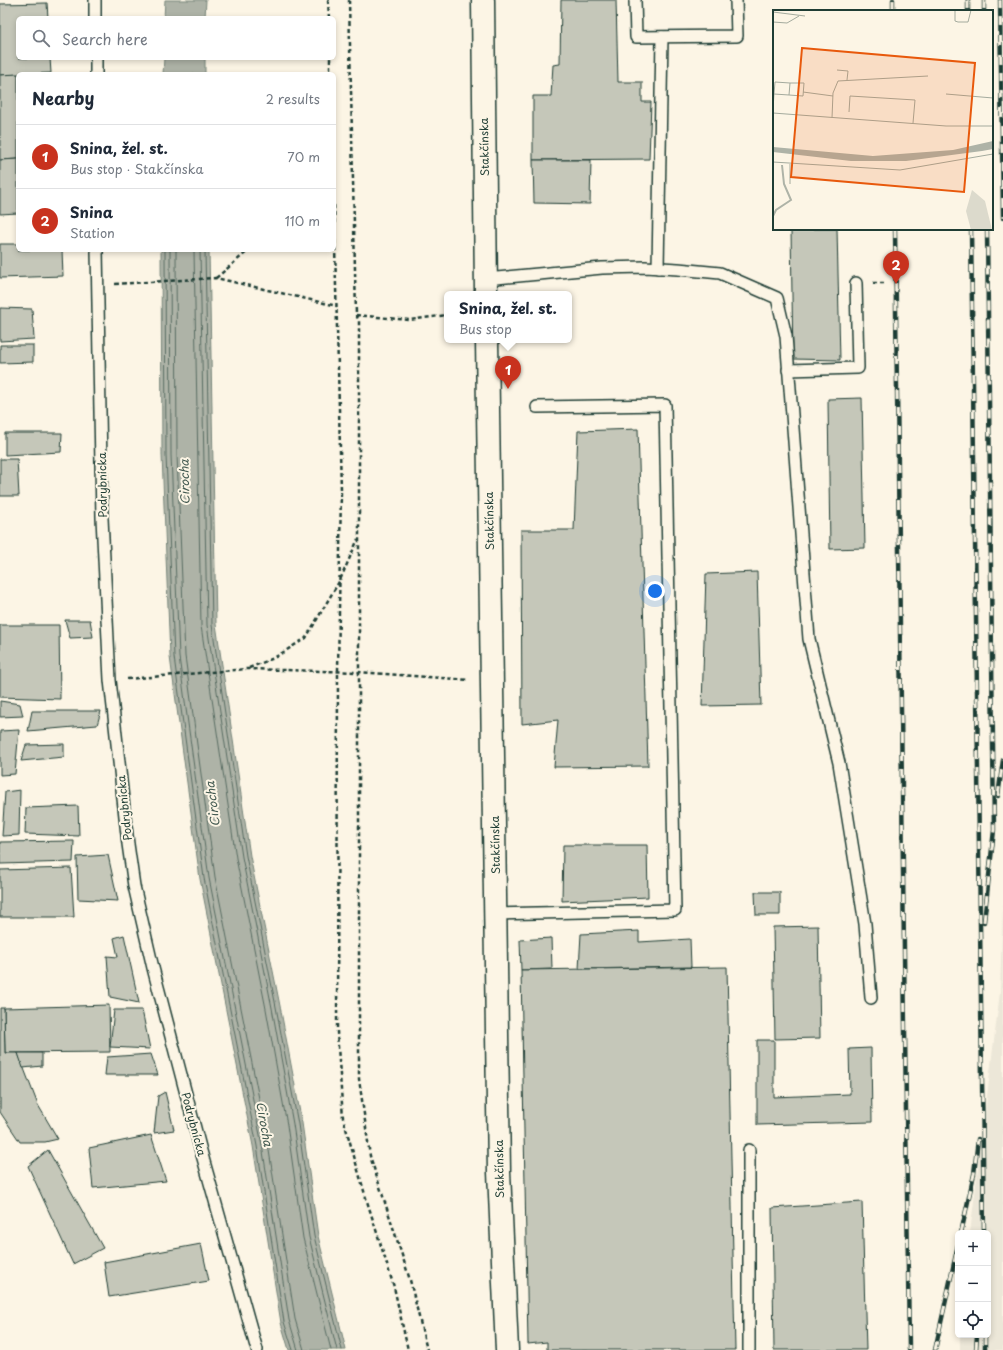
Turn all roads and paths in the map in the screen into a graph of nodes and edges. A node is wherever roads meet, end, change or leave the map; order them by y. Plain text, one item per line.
1 (95, 0) edge
2 (328, 0) edge
3 (349, 0) edge
4 (483, 0) edge
5 (635, 0) edge
6 (736, 0) edge
7 (95, 16) edge
8 (329, 16) edge
9 (662, 37) junction
10 (96, 60) edge
11 (330, 60) edge
12 (96, 72) edge
13 (330, 72) edge
14 (97, 252) edge
15 (247, 252) edge
16 (335, 252) edge
17 (658, 268) junction
18 (215, 278) junction
19 (856, 283) dead end
20 (98, 284) junction
21 (486, 286) edge
22 (337, 306) junction
23 (356, 315) junction
24 (444, 315) edge
25 (487, 343) edge
26 (788, 370) junction
27 (537, 407) dead end
28 (359, 538) junction
29 (340, 580) junction
30 (247, 669) junction
31 (338, 671) junction
32 (359, 672) junction
33 (110, 680) junction
34 (492, 682) junction
35 (496, 914) junction
36 (871, 998) dead end
37 (749, 1150) dead end
38 (257, 1350) edge
39 (408, 1350) edge
40 (427, 1350) edge
41 (507, 1350) edge
42 (750, 1350) edge

1 - 7 lane
2 - 8 path
3 - 23 path
4 - 21 main road, Stakčínska
5 - 9 lane
6 - 9 lane
9 - 17 lane
10 - 12 lane
11 - 13 path
14 - 20 lane, Podrybnícka
15 - 18 path
16 - 22 path
17 - 21 lane
17 - 26 lane
18 - 20 path
18 - 22 path
19 - 26 lane
20 - 33 lane, Podrybnícka
22 - 29 path
23 - 24 path
23 - 28 path
25 - 34 main road, Stakčínska
26 - 36 lane
27 - 35 lane
28 - 29 path
28 - 32 path
29 - 30 path
29 - 31 path
30 - 31 path
30 - 33 path
31 - 32 path
31 - 39 path
32 - 34 path
32 - 40 path
33 - 38 lane, Podrybnícka
34 - 35 main road, Stakčínska
35 - 41 main road, Stakčínska
37 - 42 lane

